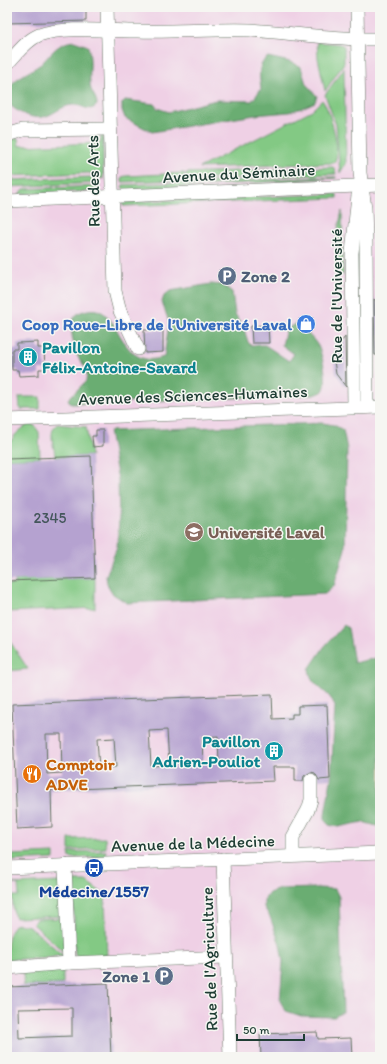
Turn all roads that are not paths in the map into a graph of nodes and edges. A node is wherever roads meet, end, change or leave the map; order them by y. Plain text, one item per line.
1 (106, 7) edge
2 (357, 7) edge
3 (108, 30) junction
4 (380, 38) edge
5 (357, 39) junction
6 (10, 61) dead end
7 (110, 129) junction
8 (7, 135) edge
9 (361, 185) junction
10 (380, 185) edge
11 (116, 196) junction
12 (7, 201) edge
13 (138, 349) dead end
14 (367, 407) edge
15 (7, 420) edge
16 (311, 780) dead end
17 (380, 854) edge
18 (293, 856) junction
19 (223, 860) junction
20 (65, 866) junction
21 (7, 868) edge
22 (226, 957) junction
23 (69, 963) junction
24 (7, 968) edge
25 (230, 1057) edge

1 - 3 street, Rue des Arts
2 - 5 street, Rue de l'Université
3 - 5 street
3 - 6 street
3 - 7 street, Rue des Arts
4 - 5 street
5 - 9 street, Rue de l'Université
7 - 8 street
7 - 11 street, Rue des Arts
9 - 10 street, Avenue du Séminaire
9 - 11 street, Avenue du Séminaire
9 - 14 street, Rue de l'Université
11 - 12 street, Avenue du Séminaire
11 - 13 street, Rue des Arts
14 - 15 street, Avenue des Sciences-Humaines
16 - 18 street
17 - 18 street, Avenue de la Médecine
18 - 19 street, Avenue de la Médecine
19 - 20 street, Avenue de la Médecine
19 - 22 street, Rue de l'Agriculture
20 - 21 street, Avenue de la Médecine
20 - 23 street
22 - 23 street
22 - 25 street, Rue de l'Agriculture
23 - 24 street

